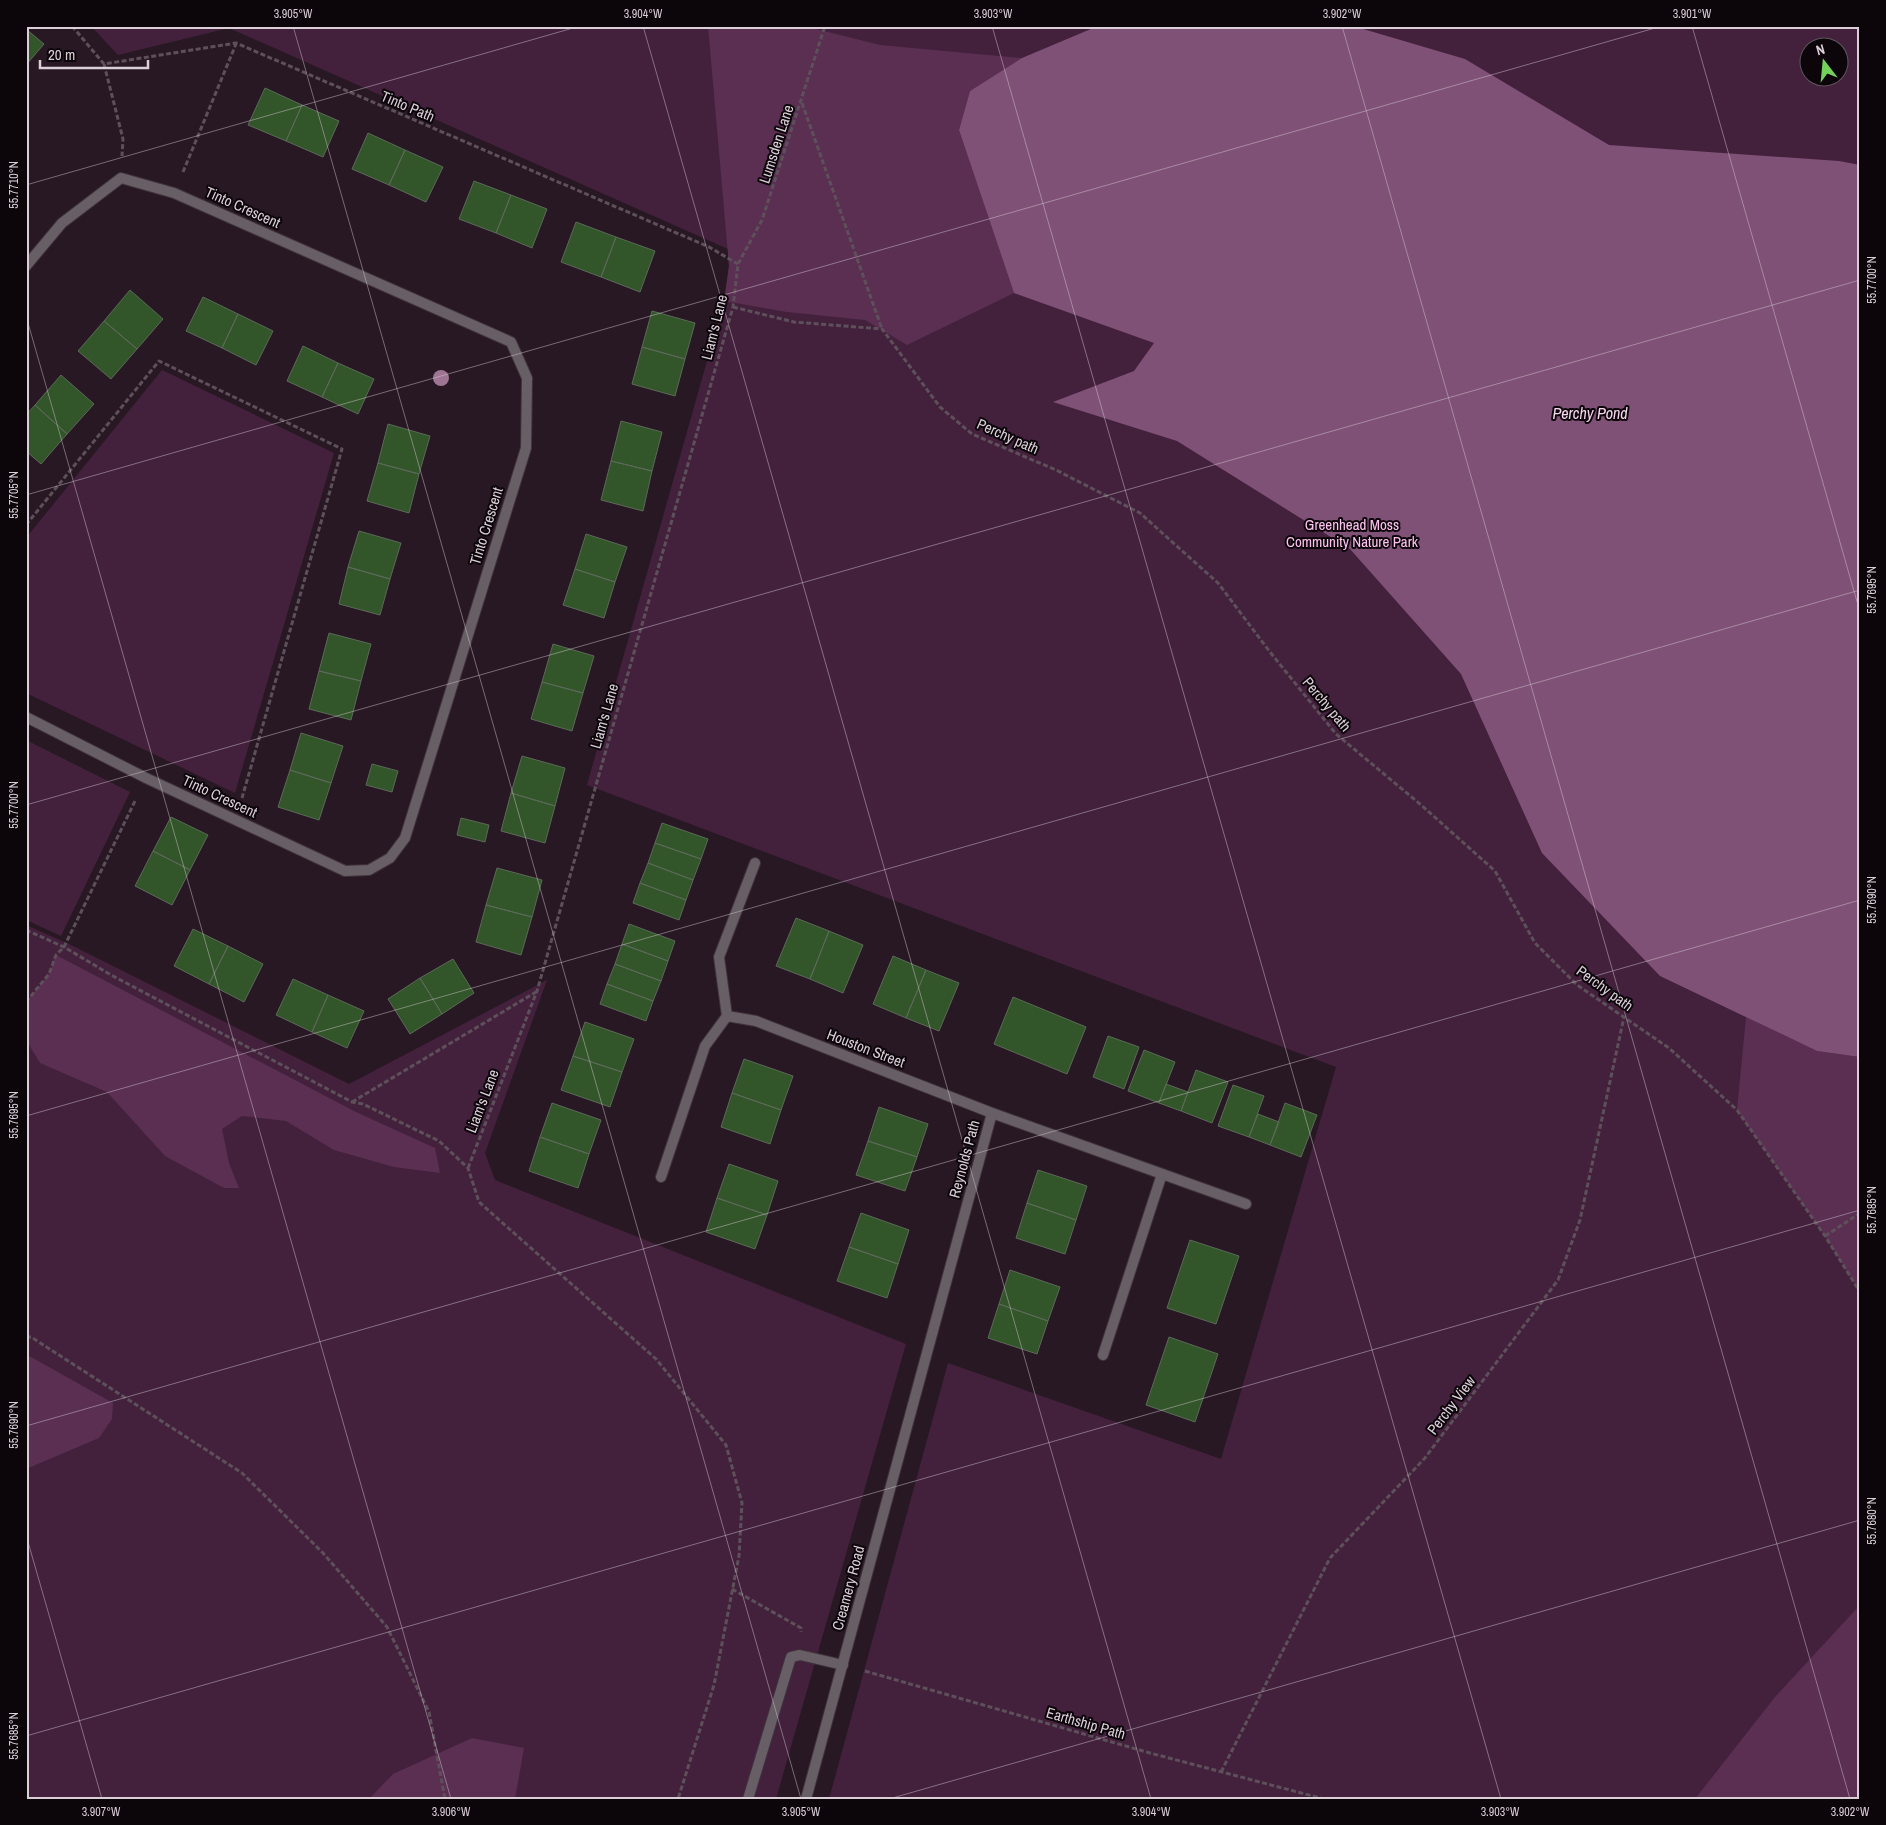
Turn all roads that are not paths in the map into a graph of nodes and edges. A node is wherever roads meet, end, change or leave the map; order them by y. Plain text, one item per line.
1 (26, 266) edge
2 (26, 717) edge
3 (755, 863) dead end
4 (726, 1016) junction
5 (992, 1114) junction
6 (1162, 1174) junction
7 (661, 1177) dead end
8 (1246, 1204) dead end
9 (1103, 1355) dead end
10 (917, 1386) joint
11 (842, 1665) junction
12 (748, 1799) edge
13 (806, 1799) edge

1 - 2 street, Tinto Crescent
3 - 4 street
4 - 5 street, Houston Street
4 - 7 street
5 - 6 street, Reynolds Path
5 - 10 street, Reynolds Path
6 - 8 street, Reynolds Path
6 - 9 street
10 - 11 street, Creamery Road
11 - 12 street
11 - 13 street, Creamery Road

